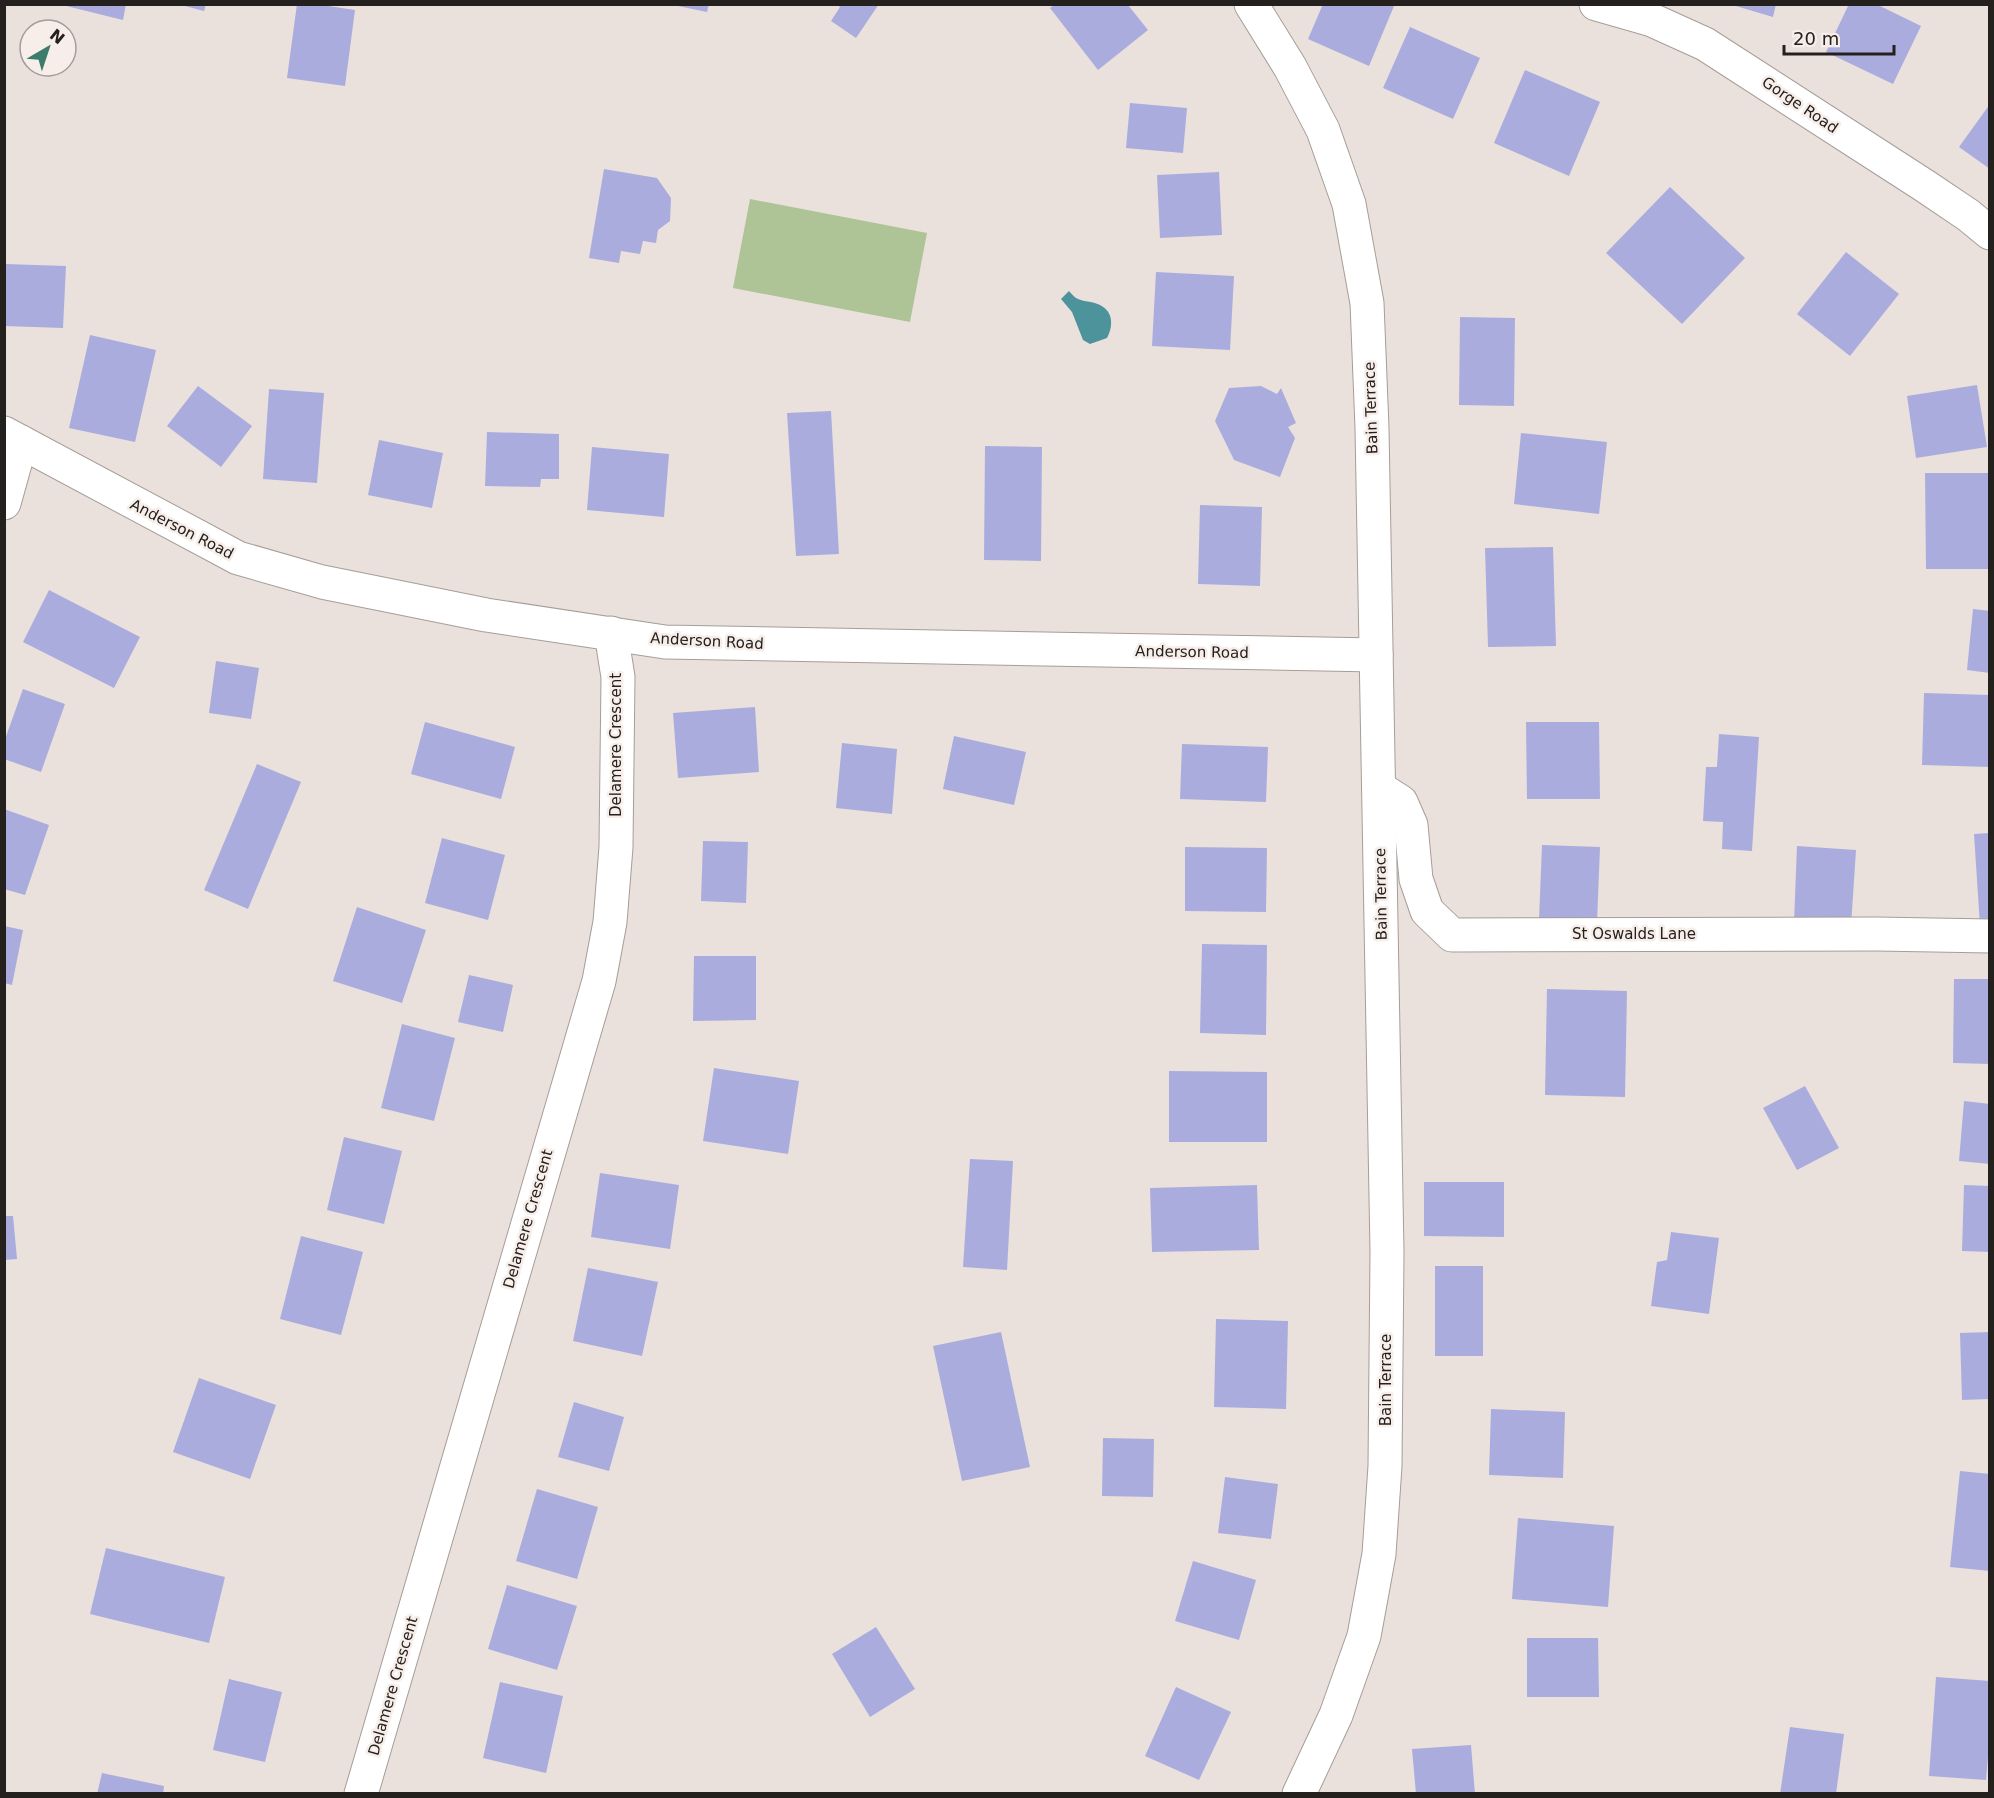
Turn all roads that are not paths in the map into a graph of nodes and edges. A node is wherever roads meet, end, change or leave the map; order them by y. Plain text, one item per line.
1 (1251, 4) edge
2 (1596, 4) edge
3 (1989, 233) edge
4 (13, 437) edge
5 (4, 503) edge
6 (611, 633) junction
7 (1376, 655) junction
8 (1379, 788) junction
9 (1989, 936) edge
10 (361, 1794) edge
11 (1299, 1794) edge

1 - 7 street, Bain Terrace
2 - 3 street, Gorge Road
4 - 5 street
4 - 6 street, Anderson Road
6 - 7 street, Anderson Road
6 - 10 street, Delamere Crescent
7 - 8 street, Bain Terrace
8 - 9 street, St Oswalds Lane
8 - 11 street, Bain Terrace

